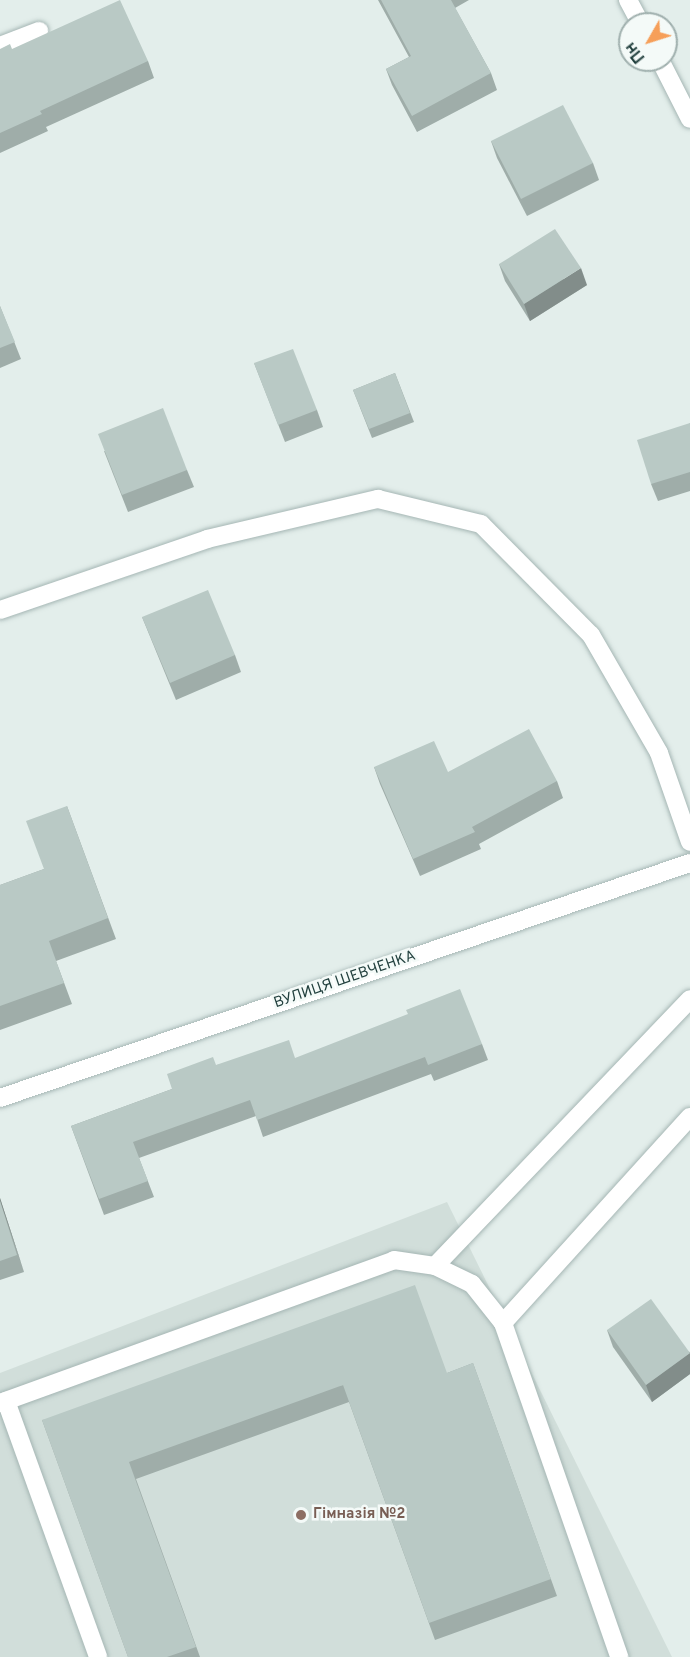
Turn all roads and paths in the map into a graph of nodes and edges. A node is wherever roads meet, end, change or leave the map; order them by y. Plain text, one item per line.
1 (39, 31) dead end
2 (0, 46) edge
3 (666, 72) edge
4 (690, 118) edge
5 (0, 610) edge
6 (690, 842) edge
7 (690, 863) edge
8 (690, 999) edge
9 (0, 1098) edge
10 (690, 1117) edge
11 (435, 1266) junction
12 (503, 1323) junction
13 (3, 1402) edge
14 (98, 1657) edge
15 (620, 1657) edge

1 - 2 street
3 - 4 street
5 - 6 street
7 - 9 street, ВУЛИЦЯ ШЕВЧЕНКА
8 - 11 street
10 - 12 street
11 - 12 street
11 - 13 street
12 - 15 street
13 - 14 street

